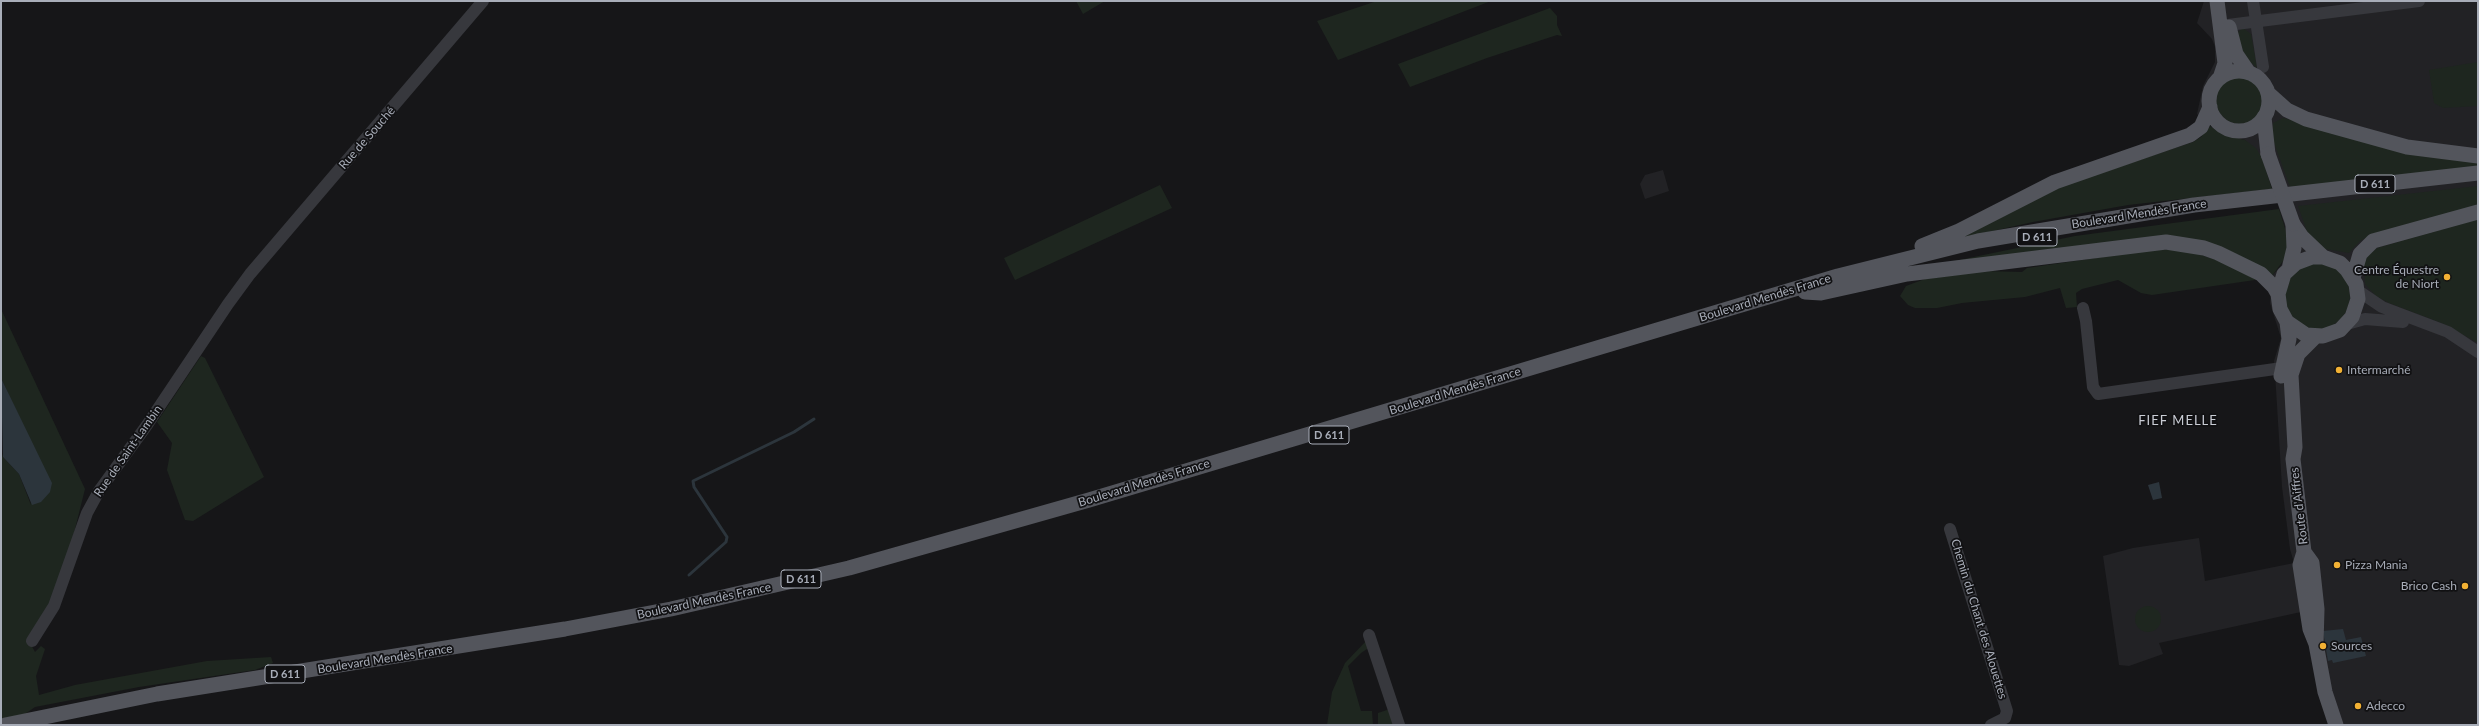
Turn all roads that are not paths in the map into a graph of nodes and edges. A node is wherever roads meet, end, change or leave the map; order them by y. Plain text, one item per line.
1 (483, 1) edge
2 (2217, 1) edge
3 (2226, 1) edge
4 (2253, 1) edge
5 (2419, 1) edge
6 (2256, 21) junction
7 (2224, 26) junction
8 (2256, 70) junction
9 (2220, 78) junction
10 (2268, 93) junction
11 (2210, 107) junction
12 (2264, 117) junction
13 (2242, 131) junction
14 (2268, 154) junction
15 (2478, 156) edge
16 (2478, 173) edge
17 (2478, 178) edge
18 (2273, 200) junction
19 (2478, 212) edge
20 (2293, 224) junction
21 (2323, 257) junction
22 (2289, 269) junction
23 (250, 274) joint
24 (1838, 276) junction
25 (2355, 284) junction
26 (1805, 292) junction
27 (2278, 294) junction
28 (2082, 308) dead end
29 (2287, 322) junction
30 (2419, 323) junction
31 (2347, 324) junction
32 (2316, 337) junction
33 (2478, 352) edge
34 (2282, 368) junction
35 (2293, 459) junction
36 (1950, 529) dead end
37 (1369, 635) dead end
38 (32, 641) dead end
39 (2325, 692) junction
40 (5, 725) edge
41 (32, 725) edge
42 (1399, 725) edge
43 (1991, 725) edge
44 (2329, 725) edge
45 (2336, 725) edge

1 - 23 street, Rue de Souché
2 - 7 main road
3 - 7 main road
4 - 6 street
5 - 6 street
6 - 7 street
6 - 8 street
7 - 8 main road
7 - 9 main road
8 - 9 main road
8 - 10 main road
9 - 11 main road
10 - 12 main road
10 - 15 main road
11 - 13 main road
11 - 24 main road
12 - 13 main road
12 - 14 main road
13 - 14 main road
14 - 20 main road, bridge
16 - 18 main road, D 611
17 - 18 main road, D 611
18 - 24 main road, Boulevard Mendès France / D 611
18 - 26 main road, Boulevard Mendès France / D 611
19 - 25 main road
20 - 21 main road
20 - 22 main road
21 - 22 main road
21 - 25 main road
22 - 27 main road
23 - 38 street, Rue de Saint-Lambin
24 - 40 main road, Boulevard Mendès France / D 611
25 - 30 street
25 - 31 main road
26 - 27 main road
26 - 41 main road, Boulevard Mendès France / D 611
27 - 29 main road
28 - 34 street
29 - 32 main road
29 - 34 main road, Route d'Aiffres
30 - 31 street
30 - 33 street
31 - 32 main road
32 - 35 main road, Route d'Aiffres
34 - 35 main road, Route d'Aiffres
35 - 39 main road, Route d'Aiffres
36 - 43 street, Chemin du Chant des Alouettes
37 - 42 street
39 - 44 main road, Route d'Aiffres
39 - 45 main road, Route d'Aiffres

